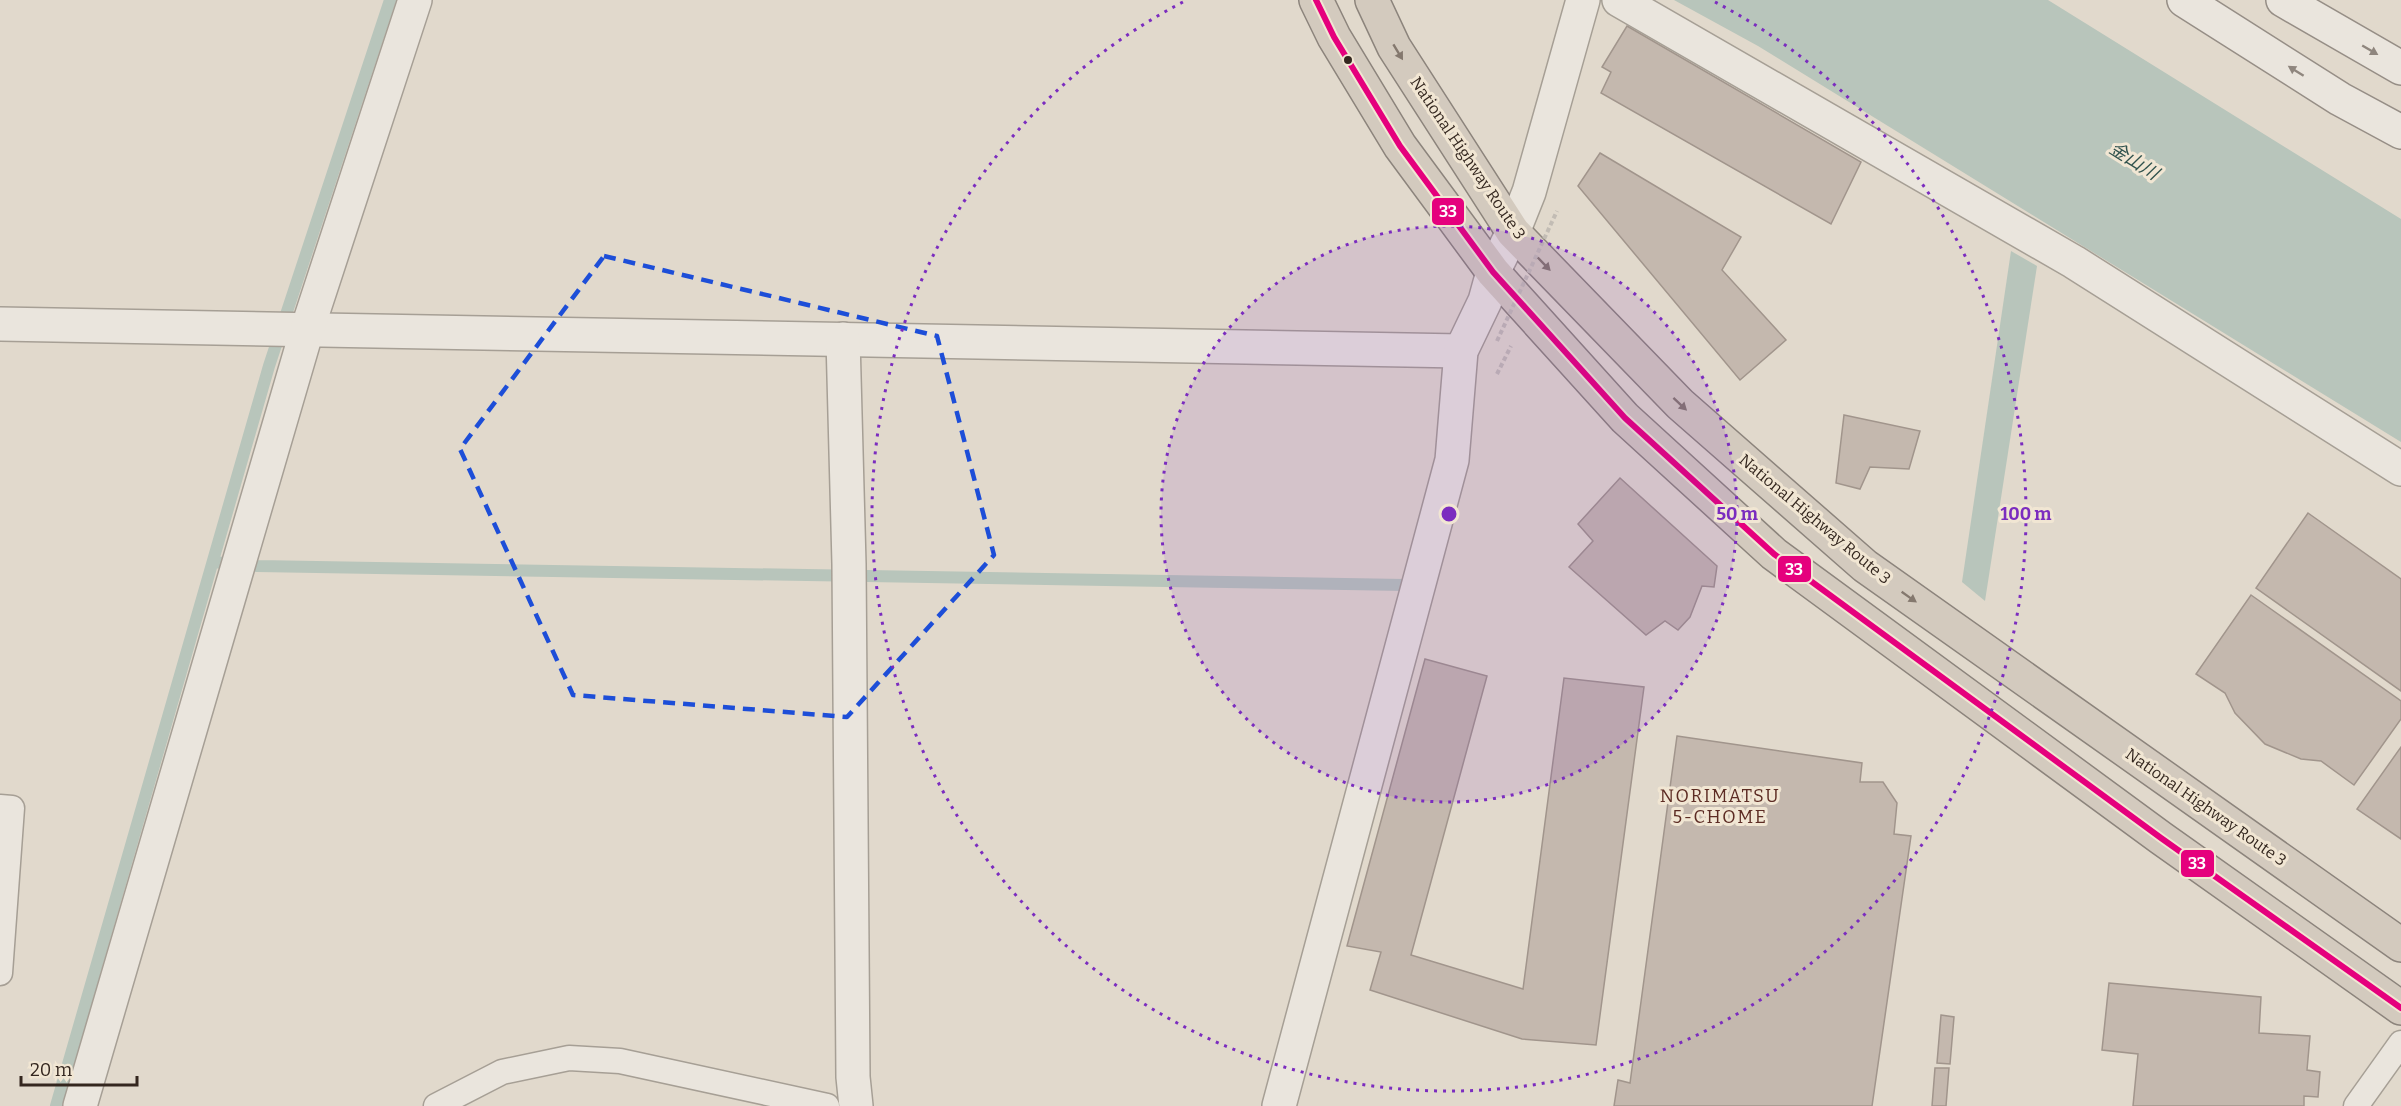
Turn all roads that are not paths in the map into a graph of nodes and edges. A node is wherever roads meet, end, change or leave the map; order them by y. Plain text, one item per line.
1 (415, 0) edge
2 (1316, 0) edge
3 (1372, 0) edge
4 (1583, 0) edge
5 (1619, 0) edge
6 (2184, 0) edge
7 (2283, 0) edge
8 (2401, 68) edge
9 (2340, 99) junction
10 (2401, 132) edge
11 (2401, 144) edge
12 (1513, 232) junction
13 (1493, 272) junction
14 (0, 324) edge
15 (307, 330) junction
16 (843, 339) junction
17 (1461, 351) junction
18 (2401, 469) edge
19 (0, 807) edge
20 (2401, 945) edge
21 (0, 973) edge
22 (2401, 1008) edge
23 (2401, 1043) edge
24 (80, 1106) edge
25 (436, 1106) edge
26 (827, 1106) edge
27 (856, 1106) edge
28 (1279, 1106) edge
29 (2356, 1106) edge

1 - 15 street
2 - 13 highway
3 -> 12 highway, National Highway Route 3
4 - 12 street
5 - 18 street
9 -> 6 street
7 -> 8 street
9 - 10 street
9 - 11 street
12 - 13 street
12 -> 20 highway, National Highway Route 3
13 - 17 street
13 - 22 highway
14 - 15 street
15 - 16 street
15 - 24 street
16 - 17 street
16 - 27 street
17 - 28 street
19 - 21 lane
23 - 29 lane
25 - 26 lane

